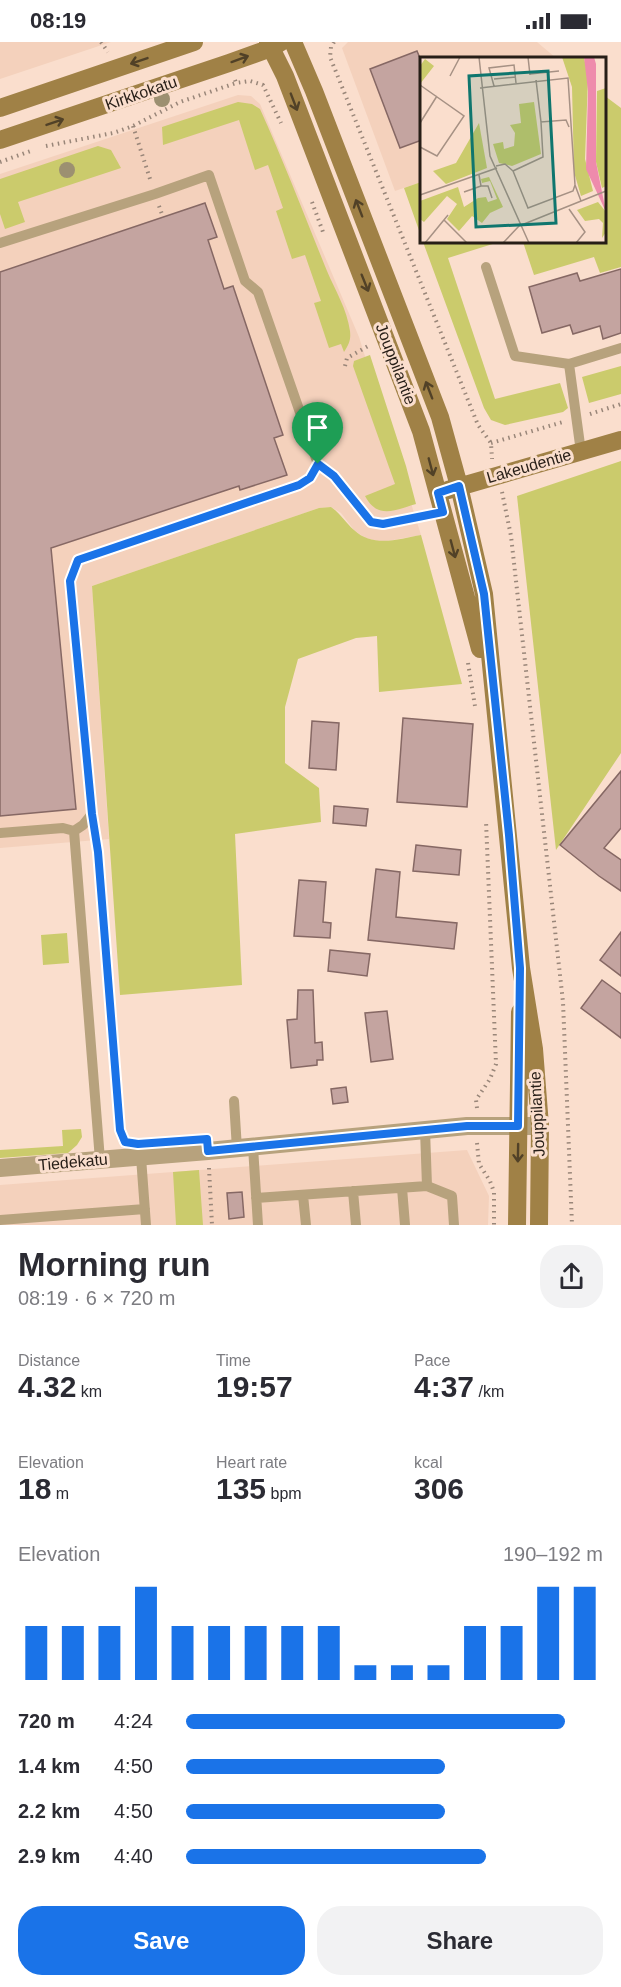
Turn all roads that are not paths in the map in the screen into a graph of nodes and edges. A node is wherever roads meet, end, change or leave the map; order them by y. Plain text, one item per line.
1 (194, 42) edge
2 (292, 42) edge
3 (274, 44) edge
4 (0, 108) edge
5 (0, 140) edge
6 (0, 243) edge
7 (486, 267) dead end
8 (621, 348) edge
9 (569, 364) junction
10 (621, 440) edge
11 (581, 452) junction
12 (318, 464) junction
13 (459, 486) junction
14 (438, 493) junction
15 (443, 512) junction
16 (493, 697) junction
17 (74, 831) junction
18 (0, 833) edge
19 (520, 968) junction
20 (234, 1101) dead end
21 (518, 1126) junction
22 (540, 1126) junction
23 (425, 1130) junction
24 (245, 1148) junction
25 (136, 1150) junction
26 (100, 1160) junction
27 (0, 1168) edge
28 (427, 1186) junction
29 (402, 1188) junction
30 (353, 1191) junction
31 (303, 1195) junction
32 (256, 1198) junction
33 (145, 1209) junction
34 (0, 1220) edge
35 (146, 1225) edge
36 (258, 1225) edge
37 (306, 1225) edge
38 (356, 1225) edge
39 (405, 1225) edge
40 (454, 1225) edge
41 (517, 1225) edge
42 (539, 1225) edge

1 -> 4 main road, Kirkkokatu
13 -> 2 main road, Jouppilantie
5 -> 3 main road, Kirkkokatu
3 -> 14 main road, Jouppilantie
6 - 12 lane
7 - 9 lane
8 - 9 lane
9 - 11 lane
10 - 11 main road, Lakeudentie
11 - 13 main road, Lakeudentie
12 - 15 lane
12 - 17 lane
13 - 14 main road, Lakeudentie
13 - 16 main road, Jouppilantie
14 - 15 main road, Jouppilantie
15 -> 16 main road, Jouppilantie
16 - 19 main road, Jouppilantie
17 - 18 lane
17 - 26 lane
19 - 21 main road, Jouppilantie
19 - 22 main road, Jouppilantie
20 - 24 lane
21 - 22 street, Tiedekatu
21 - 23 street, Tiedekatu
21 -> 41 main road, Jouppilantie
22 - 42 main road, Jouppilantie
23 - 24 street, Tiedekatu
23 - 28 lane
24 - 25 street, Tiedekatu
24 - 32 lane
25 - 26 street, Tiedekatu
25 - 33 lane
26 - 27 street, Tiedekatu
28 - 29 lane
28 - 40 lane
29 - 30 lane
29 - 39 lane
30 - 31 lane
30 - 38 lane
31 - 32 lane
31 - 37 lane
32 - 36 lane
33 - 34 lane
33 - 35 lane

